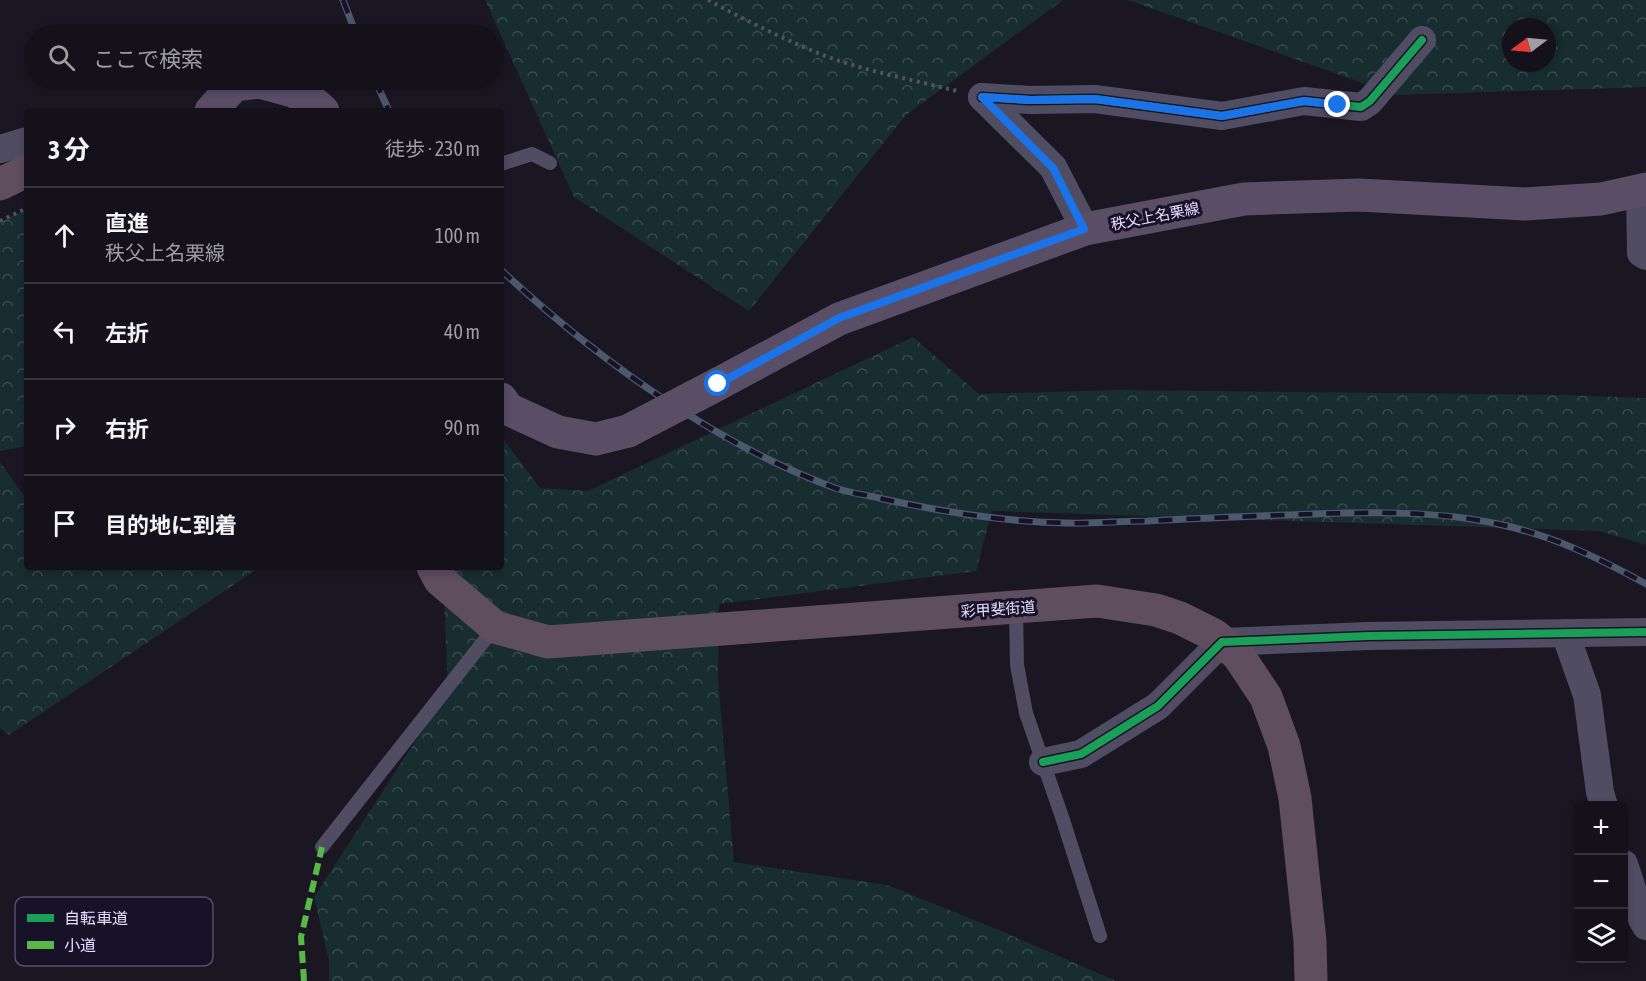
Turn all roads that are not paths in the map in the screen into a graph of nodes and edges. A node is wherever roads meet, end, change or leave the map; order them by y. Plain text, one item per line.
1 (1422, 40) dead end
2 (230, 90) edge
3 (290, 90) edge
4 (214, 108) edge
5 (320, 108) edge
6 (24, 142) edge
7 (0, 149) edge
8 (504, 163) edge
9 (550, 163) dead end
10 (24, 172) edge
11 (0, 184) edge
12 (1643, 190) edge
13 (1084, 229) junction
14 (1646, 256) edge
15 (504, 403) edge
16 (435, 570) edge
17 (1016, 607) junction
18 (495, 627) junction
19 (1646, 632) edge
20 (1565, 633) junction
21 (1222, 642) junction
22 (1043, 762) junction
23 (1603, 801) edge
24 (322, 847) dead end
25 (1628, 878) edge
26 (1646, 926) edge
27 (1100, 936) dead end
28 (1311, 981) edge

1 - 13 street
2 - 4 main road
3 - 5 main road
6 - 7 street
8 - 9 lane
10 - 11 highway
12 - 13 main road, 秩父上名栗線
12 - 14 street
13 - 15 main road, 秩父上名栗線, bridge
16 - 18 highway, 彩甲斐街道
17 - 18 highway, 彩甲斐街道
17 - 21 highway, 彩甲斐街道
17 - 22 lane
18 - 24 lane
19 - 20 street
20 - 21 street
20 - 23 street
21 - 22 street
21 - 28 highway, 彩甲斐街道
22 - 27 lane
25 - 26 street

